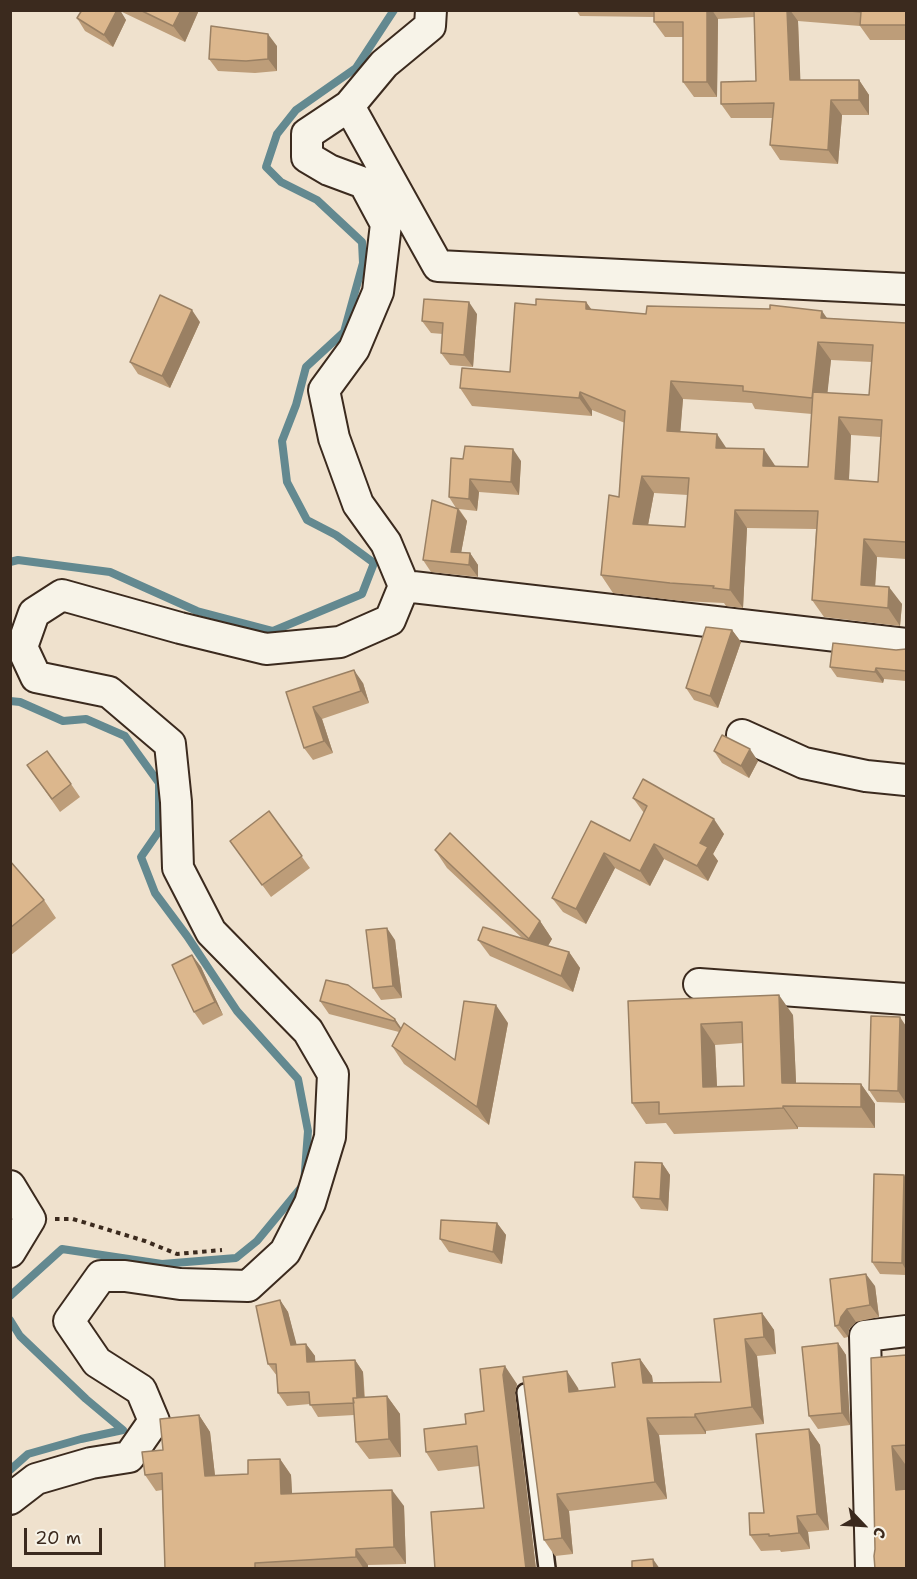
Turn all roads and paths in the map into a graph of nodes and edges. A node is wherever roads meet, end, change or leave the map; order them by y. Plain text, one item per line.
1 (431, 10) edge
2 (349, 106) junction
3 (906, 289) edge
4 (404, 586) junction
5 (906, 644) edge
6 (742, 735) dead end
7 (906, 780) edge
8 (699, 984) dead end
9 (906, 999) edge
10 (10, 1186) edge
11 (30, 1219) junction
12 (222, 1250) dead end
13 (10, 1252) edge
14 (906, 1331) edge
15 (525, 1392) edge
16 (10, 1499) edge
17 (547, 1569) edge
18 (871, 1569) edge

1 - 2 street
2 - 3 street
2 - 4 street
4 - 5 street
4 - 16 street
6 - 7 street
8 - 9 street
10 - 11 street
11 - 12 path
11 - 13 street
14 - 18 street
15 - 17 lane

